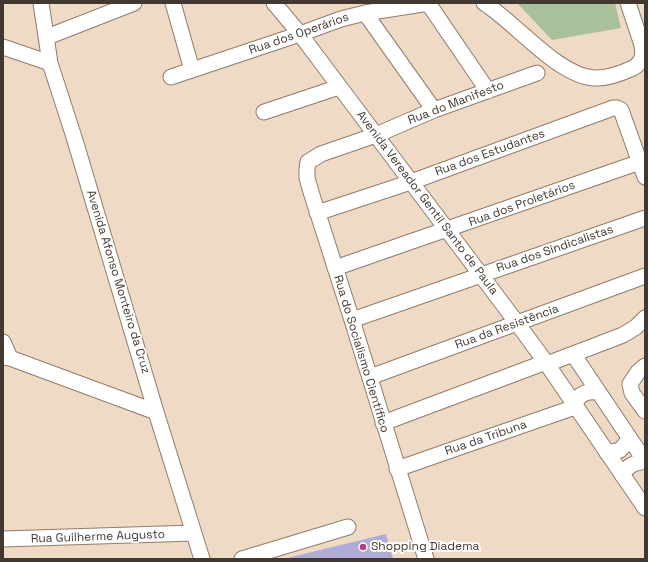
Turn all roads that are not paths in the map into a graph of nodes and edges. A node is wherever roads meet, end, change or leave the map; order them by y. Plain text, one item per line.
1 (41, 3) edge
2 (134, 3) edge
3 (173, 3) edge
4 (274, 3) edge
5 (429, 3) edge
6 (484, 3) edge
7 (628, 3) edge
8 (365, 13) junction
9 (300, 34) junction
10 (47, 37) junction
11 (642, 38) edge
12 (4, 48) edge
13 (50, 63) junction
14 (192, 70) junction
15 (537, 74) dead end
16 (171, 77) dead end
17 (340, 87) junction
18 (488, 91) junction
19 (434, 110) junction
20 (264, 112) dead end
21 (376, 135) junction
22 (321, 154) joint
23 (640, 162) junction
24 (645, 177) edge
25 (411, 182) junction
26 (317, 213) junction
27 (645, 218) edge
28 (447, 230) junction
29 (335, 268) junction
30 (482, 275) junction
31 (645, 276) edge
32 (645, 318) edge
33 (352, 320) junction
34 (517, 323) junction
35 (3, 342) edge
36 (573, 354) junction
37 (7, 357) edge
38 (546, 363) junction
39 (645, 366) edge
40 (370, 377) junction
41 (598, 392) junction
42 (575, 407) junction
43 (645, 411) edge
44 (156, 412) junction
45 (383, 423) junction
46 (630, 439) junction
47 (607, 453) junction
48 (645, 461) edge
49 (397, 469) junction
50 (622, 475) junction
51 (645, 508) edge
52 (348, 528) dead end
53 (194, 534) junction
54 (3, 539) edge
55 (202, 559) edge
56 (242, 559) edge
57 (426, 559) edge

1 - 10 street, Avenida Afonso Monteiro da Cruz
2 - 10 street
3 - 14 street
4 - 9 street, Avenida Vereador Gentil Santo de Paula
5 - 8 street, Rua dos Operários
5 - 18 street
6 - 11 street
7 - 11 street
8 - 9 street, Rua dos Operários
8 - 19 street
9 - 14 street, Rua dos Operários
9 - 17 street, Avenida Vereador Gentil Santo de Paula
10 - 13 street, Avenida Afonso Monteiro da Cruz
12 - 13 street
13 - 44 street, Avenida Afonso Monteiro da Cruz
14 - 16 street, Rua dos Operários
15 - 18 street, Rua do Manifesto
17 - 20 street
17 - 21 street, Avenida Vereador Gentil Santo de Paula
18 - 19 street, Rua do Manifesto
19 - 21 street, Rua do Manifesto
21 - 22 street, Rua do Manifesto
21 - 25 street, Avenida Vereador Gentil Santo de Paula
22 - 26 street, Rua do Socialismo Científico
23 - 24 street
23 - 25 street, Rua dos Estudantes
23 - 28 street, Rua dos Proletários
25 - 26 street, Rua dos Estudantes
25 - 28 street, Avenida Vereador Gentil Santo de Paula
26 - 29 street, Rua do Socialismo Científico
27 - 30 street, Rua dos Sindicalistas
28 - 29 street, Rua dos Proletários
28 - 30 street, Avenida Vereador Gentil Santo de Paula
29 - 33 street, Rua do Socialismo Científico
30 - 33 street, Rua dos Sindicalistas
30 - 34 street, Avenida Vereador Gentil Santo de Paula
31 - 34 street, Rua da Resistência
32 - 36 street
33 - 40 street, Rua do Socialismo Científico
34 - 38 street, Avenida Vereador Gentil Santo de Paula
34 - 40 street, Rua da Resistência
35 - 37 street
36 - 38 street
36 - 41 street
37 - 44 street
38 - 42 street, Avenida Vereador Gentil Santo de Paula
38 - 45 street
39 - 43 street
40 - 45 street, Rua do Socialismo Científico
41 - 42 street
41 - 46 street
42 - 47 street, Avenida Vereador Gentil Santo de Paula
42 - 49 street, Rua da Tribuna
44 - 53 street, Avenida Afonso Monteiro da Cruz
45 - 49 street, Rua do Socialismo Científico
46 - 47 street
46 - 48 street
47 - 50 street, Avenida Vereador Gentil Santo de Paula
48 - 50 street
49 - 57 street, Rua do Socialismo Científico
50 - 51 street, Avenida Vereador Gentil Santo de Paula
52 - 56 street
53 - 54 street, Rua Guilherme Augusto
53 - 55 street, Avenida Afonso Monteiro da Cruz

